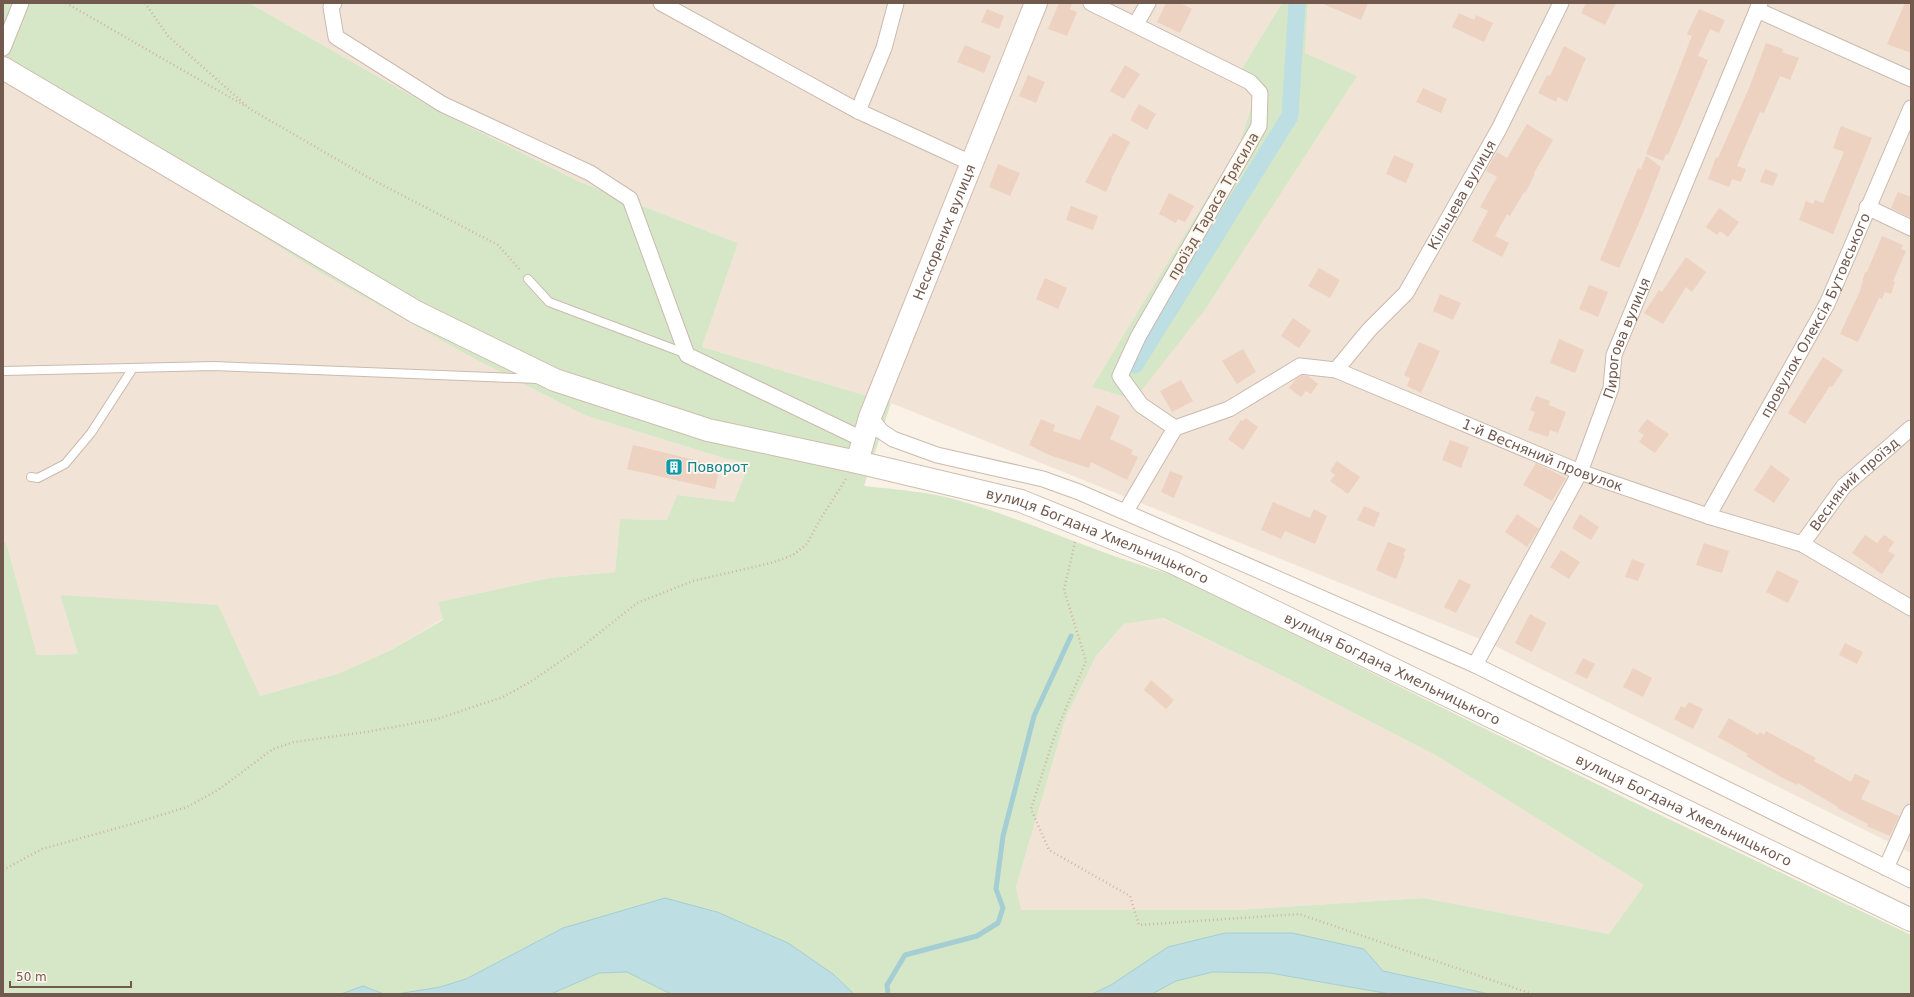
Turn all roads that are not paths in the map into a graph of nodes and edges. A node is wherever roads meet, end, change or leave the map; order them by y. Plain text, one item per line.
1 (21, 3) edge
2 (334, 3) edge
3 (662, 3) edge
4 (896, 3) edge
5 (1036, 3) edge
6 (1091, 3) edge
7 (1148, 3) edge
8 (1561, 3) edge
9 (1759, 6) edge
10 (1136, 24) junction
11 (3, 48) edge
12 (3, 68) edge
13 (1911, 79) edge
14 (1911, 108) edge
15 (858, 111) junction
16 (971, 163) junction
17 (1867, 208) junction
18 (1911, 228) edge
19 (528, 279) road end
20 (688, 355) junction
21 (133, 368) junction
22 (1336, 370) junction
23 (3, 371) edge
24 (555, 380) junction
25 (870, 417) junction
26 (1175, 428) junction
27 (1911, 428) edge
28 (864, 440) junction
29 (857, 462) junction
30 (1580, 472) junction
31 (31, 477) dead end
32 (1126, 511) junction
33 (1708, 516) junction
34 (1802, 544) junction
35 (1911, 608) edge
36 (1475, 665) junction
37 (1911, 812) edge
38 (1886, 868) junction
39 (1911, 880) edge
40 (1911, 920) edge

1 - 11 street
2 - 20 street
3 - 15 street
4 - 15 street
5 - 16 main road, Нескорених вулиця
6 - 10 street, проїзд Тараса Трясила
7 - 10 street
8 - 22 street, Кільцева вулиця
9 - 13 street
9 - 30 street, Пирогова вулиця
10 - 26 street, проїзд Тараса Трясила
12 - 24 main road, вулиця Богдана Хмельницького
14 - 17 street, провулок Олексія Бутовського
15 - 16 street
16 - 25 main road, Нескорених вулиця
17 - 18 street
17 - 33 street, провулок Олексія Бутовського
19 - 20 lane
20 - 28 street
21 - 23 lane
21 - 24 lane
21 - 31 lane
22 - 26 street, 1-й Весняний провулок
22 - 30 street, 1-й Весняний провулок
24 - 29 main road, вулиця Богдана Хмельницького
25 - 28 main road, Нескорених вулиця
25 - 32 street
26 - 32 street
27 - 34 street, Весняний проїзд
28 - 29 main road, Нескорених вулиця
29 - 40 main road, вулиця Богдана Хмельницького
30 - 33 street, 1-й Весняний провулок
30 - 36 street, Пирогова вулиця
32 - 36 street
33 - 34 street, 1-й Весняний провулок
34 - 35 street, 1-й Весняний провулок
36 - 38 street
37 - 38 street
38 - 39 street

